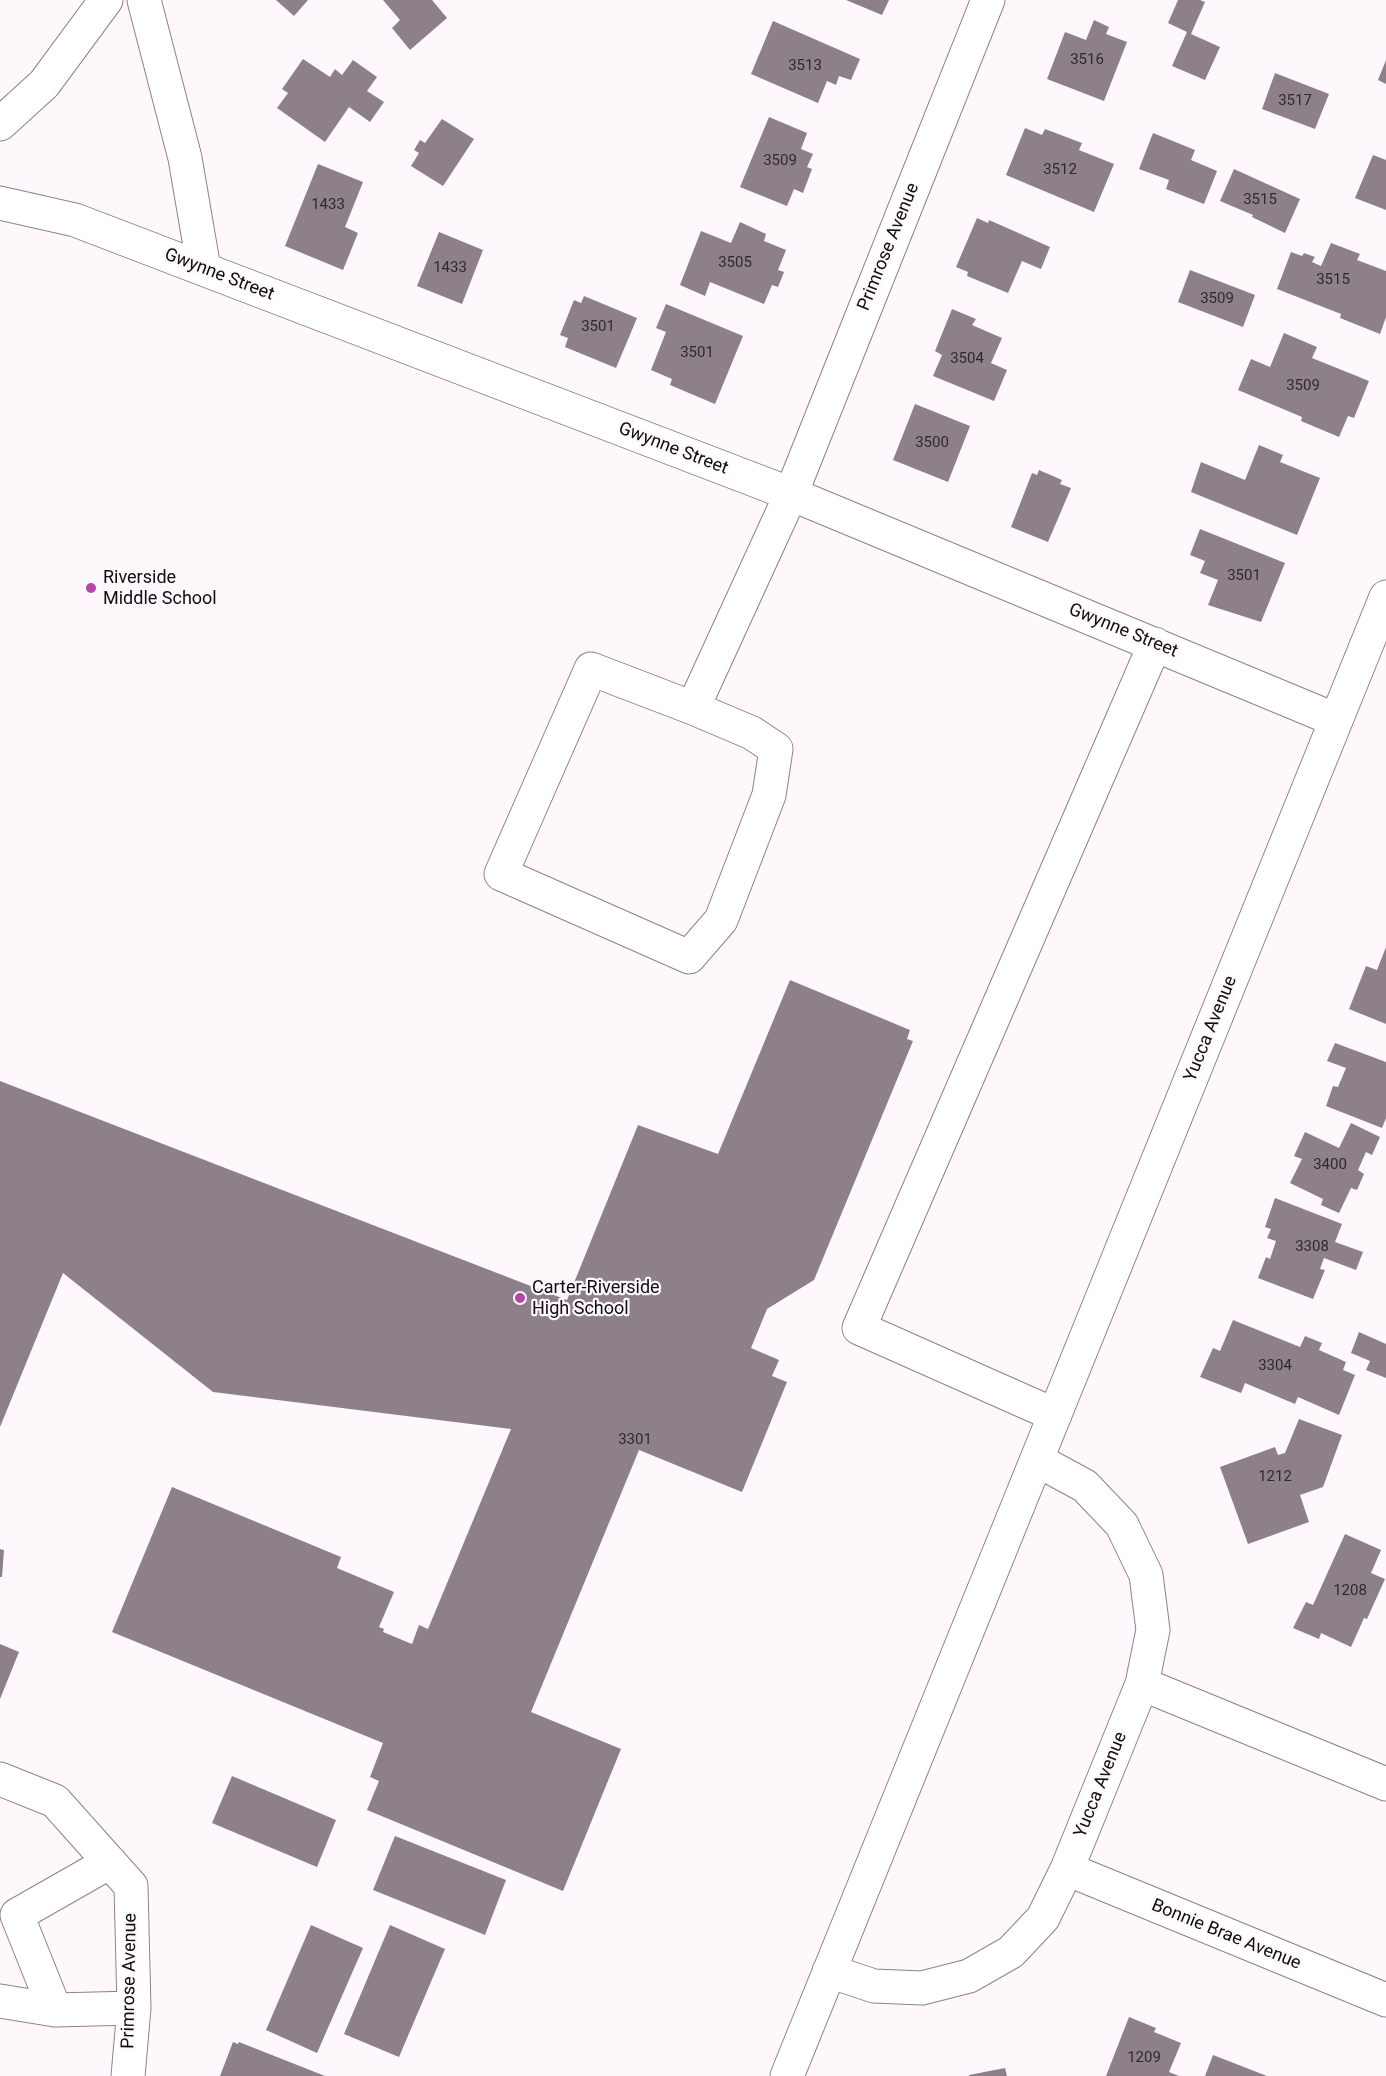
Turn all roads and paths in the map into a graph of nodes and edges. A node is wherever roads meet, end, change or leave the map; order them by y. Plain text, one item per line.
1 (106, 0) edge
2 (144, 0) edge
3 (988, 0) edge
4 (0, 124) edge
5 (0, 203) edge
6 (204, 269) junction
7 (791, 494) junction
8 (1386, 597) edge
9 (1155, 644) junction
10 (693, 708) junction
11 (1336, 720) junction
12 (1055, 1415) junction
13 (1036, 1460) junction
14 (1142, 1684) junction
15 (0, 1779) edge
16 (1386, 1784) edge
17 (1067, 1869) junction
18 (120, 1874) junction
19 (9, 1911) edge
20 (829, 1971) junction
21 (1386, 2000) edge
22 (0, 2001) edge
23 (134, 2008) junction
24 (55, 2010) junction
25 (128, 2076) edge
26 (787, 2076) edge

1 - 4 street
2 - 6 street
3 - 7 street, Primrose Avenue
5 - 6 street, Gwynne Street
6 - 7 street, Gwynne Street
7 - 9 street, Gwynne Street
7 - 10 street, Primrose Avenue
8 - 11 street, Yucca Avenue
9 - 11 street, Gwynne Street
9 - 12 street
10 - 10 street
11 - 12 street, Yucca Avenue
12 - 13 street, Yucca Avenue
13 - 14 street, Yucca Avenue
13 - 20 street, Yucca Avenue
14 - 16 street
14 - 17 street, Yucca Avenue
15 - 18 street
17 - 20 street, Yucca Avenue
17 - 21 street, Bonnie Brae Avenue
18 - 19 street
18 - 23 street, Primrose Avenue
19 - 24 street
20 - 26 street, Yucca Avenue
22 - 24 street
23 - 24 street
23 - 25 street, Primrose Avenue

